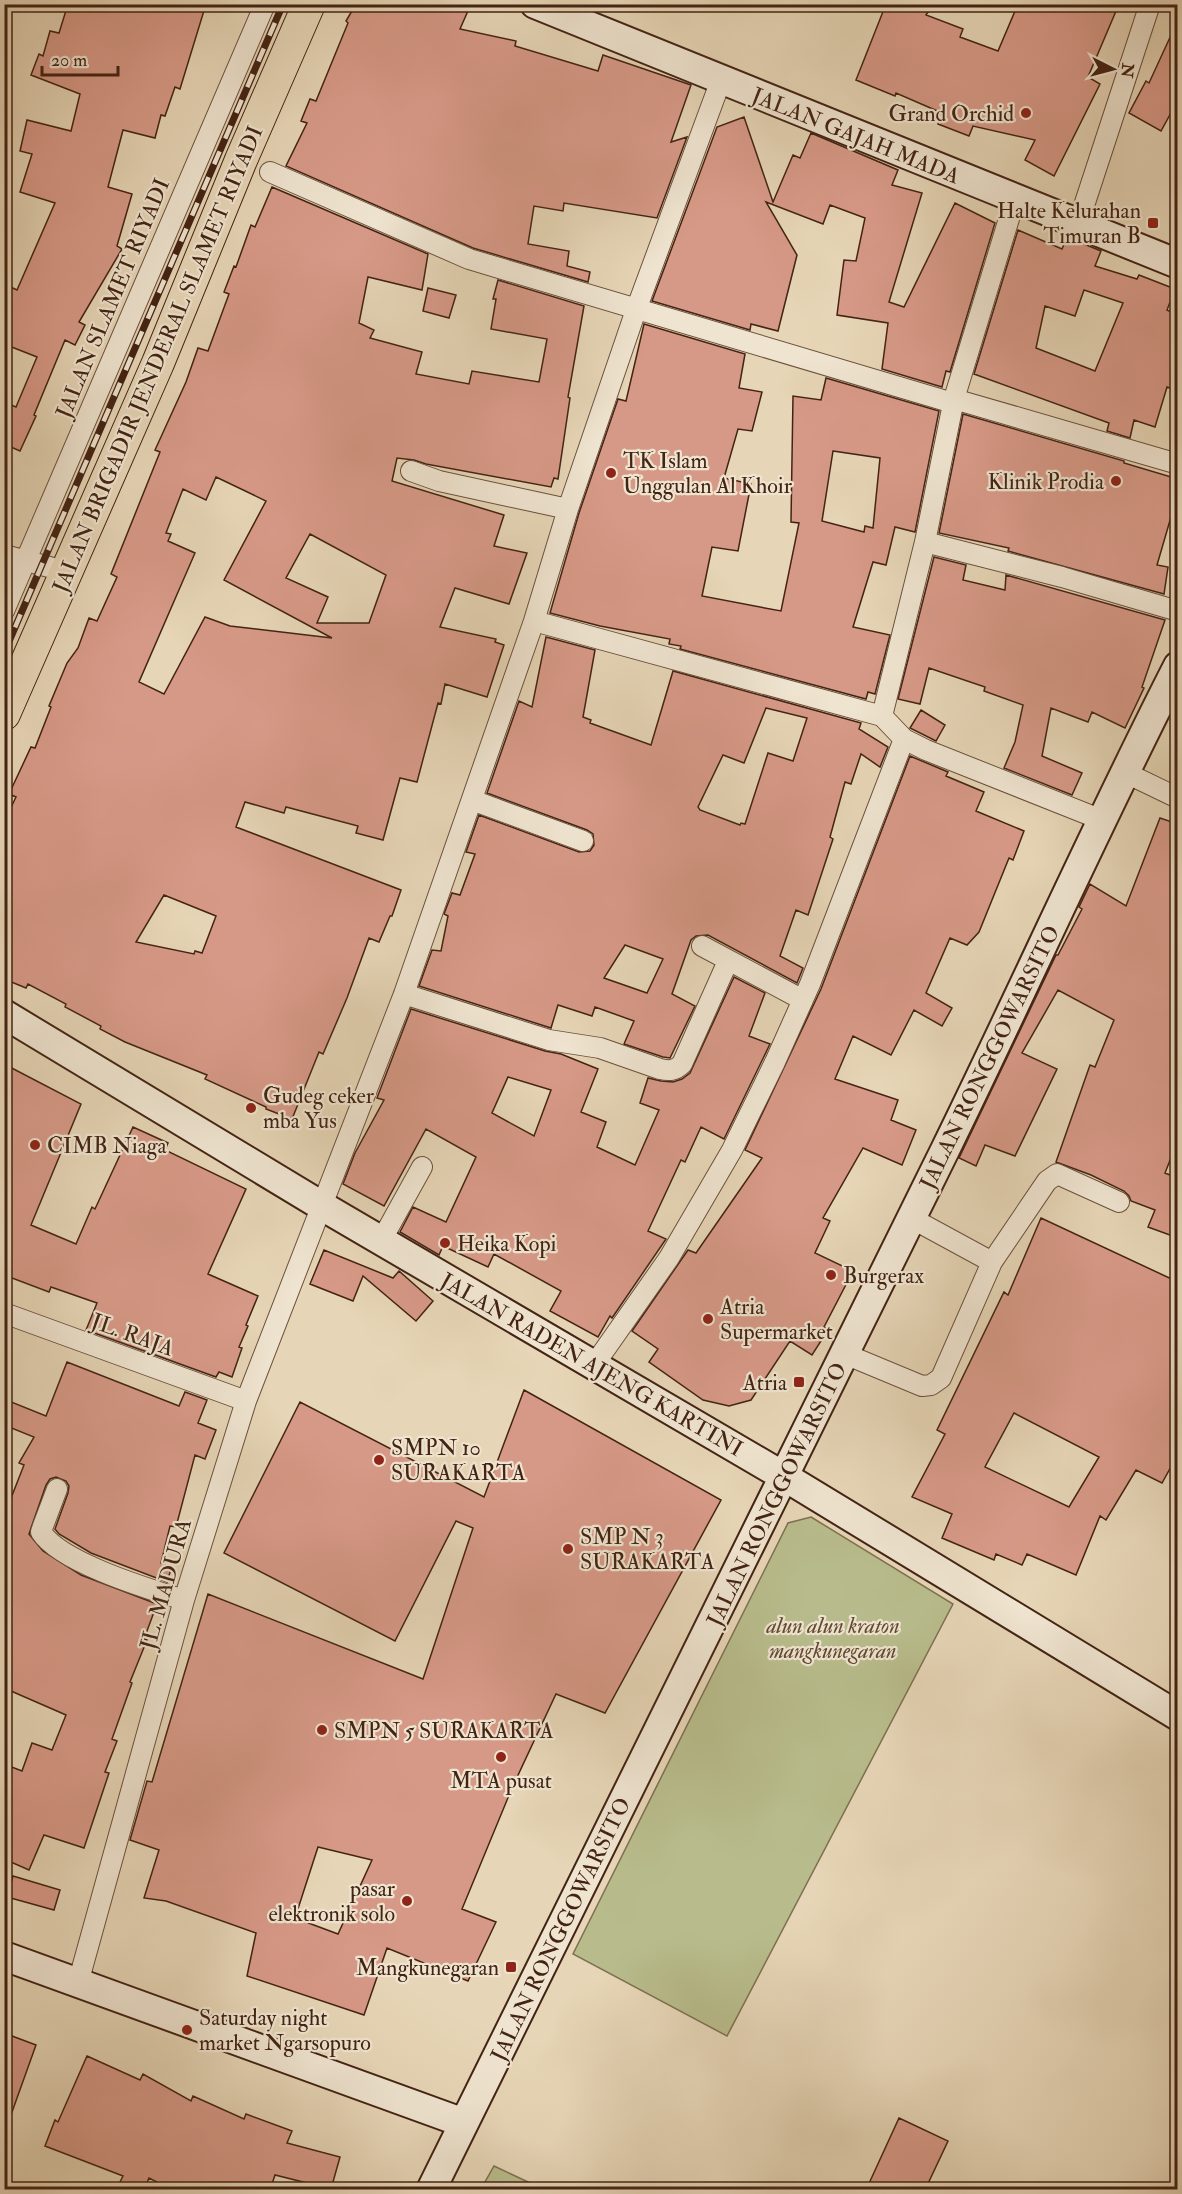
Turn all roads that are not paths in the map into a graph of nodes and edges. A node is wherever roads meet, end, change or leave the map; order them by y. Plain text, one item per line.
1 (265, 4) edge
2 (309, 4) edge
3 (535, 4) edge
4 (1150, 4) edge
5 (721, 80) junction
6 (270, 172) dead end
7 (1015, 198) junction
8 (1078, 224) junction
9 (1178, 264) edge
10 (636, 310) junction
11 (954, 401) junction
12 (1178, 464) edge
13 (411, 471) dead end
14 (568, 509) junction
15 (925, 542) junction
16 (4, 555) edge
17 (26, 560) junction
18 (68, 572) junction
19 (4, 611) edge
20 (1178, 611) edge
21 (534, 621) junction
22 (1178, 666) edge
23 (4, 714) edge
24 (882, 716) junction
25 (904, 739) junction
26 (1124, 772) junction
27 (1178, 798) edge
28 (472, 800) junction
29 (1102, 820) junction
30 (583, 841) dead end
31 (702, 946) dead end
32 (728, 961) junction
33 (404, 994) junction
34 (803, 1000) junction
35 (4, 1014) edge
36 (422, 1167) dead end
37 (1119, 1202) dead end
38 (322, 1206) junction
39 (911, 1218) junction
40 (381, 1241) junction
41 (992, 1262) junction
42 (4, 1313) edge
43 (845, 1354) junction
44 (594, 1365) junction
45 (246, 1401) junction
46 (784, 1477) junction
47 (57, 1489) dead end
48 (184, 1600) junction
49 (1178, 1716) edge
50 (4, 1956) edge
51 (78, 1983) junction
52 (464, 2123) junction
53 (431, 2190) edge

1 - 17 street, JALAN SLAMET RIYADI
2 - 18 main road, JALAN BRIGADIR JENDERAL SLAMET RIYADI
3 - 5 main road, JALAN GAJAH MADA
4 - 8 street
5 - 7 main road, JALAN GAJAH MADA
5 - 10 street, JL. MADURA
6 - 10 street
7 - 8 main road, JALAN GAJAH MADA
7 - 11 street
8 - 9 main road, JALAN GAJAH MADA
10 - 11 street
10 - 14 street, JL. MADURA
11 - 12 street
11 - 15 street
13 - 14 street
14 - 21 street, JL. MADURA
15 - 20 street
15 - 24 street
16 - 17 street
17 - 18 street
17 - 19 street, JALAN SLAMET RIYADI
18 - 23 main road, JALAN BRIGADIR JENDERAL SLAMET RIYADI
21 - 24 street
21 - 28 street, JL. MADURA
22 - 26 main road, JALAN RONGGOWARSITO
24 - 25 street
25 - 29 street
25 - 34 street
26 - 27 street
26 - 29 main road, JALAN RONGGOWARSITO
28 - 30 street
28 - 33 street, JL. MADURA
29 - 39 main road, JALAN RONGGOWARSITO
31 - 32 street
32 - 33 street
32 - 34 street
33 - 38 street, JL. MADURA
34 - 44 street
35 - 38 main road, JALAN RADEN AJENG KARTINI
36 - 40 street
37 - 41 street
38 - 40 main road, JALAN RADEN AJENG KARTINI
38 - 45 street, JL. MADURA
39 - 41 street
39 - 43 main road, JALAN RONGGOWARSITO
40 - 44 main road, JALAN RADEN AJENG KARTINI
41 - 43 street
42 - 45 street, JL. RAJA
43 - 46 main road, JALAN RONGGOWARSITO
44 - 46 main road, JALAN RADEN AJENG KARTINI
45 - 48 street, JL. MADURA
46 - 49 main road, JALAN RADEN AJENG KARTINI
46 - 52 main road, JALAN RONGGOWARSITO
47 - 48 street
48 - 51 street, JL. MADURA
50 - 51 main road
51 - 52 main road
52 - 53 main road, JALAN RONGGOWARSITO

